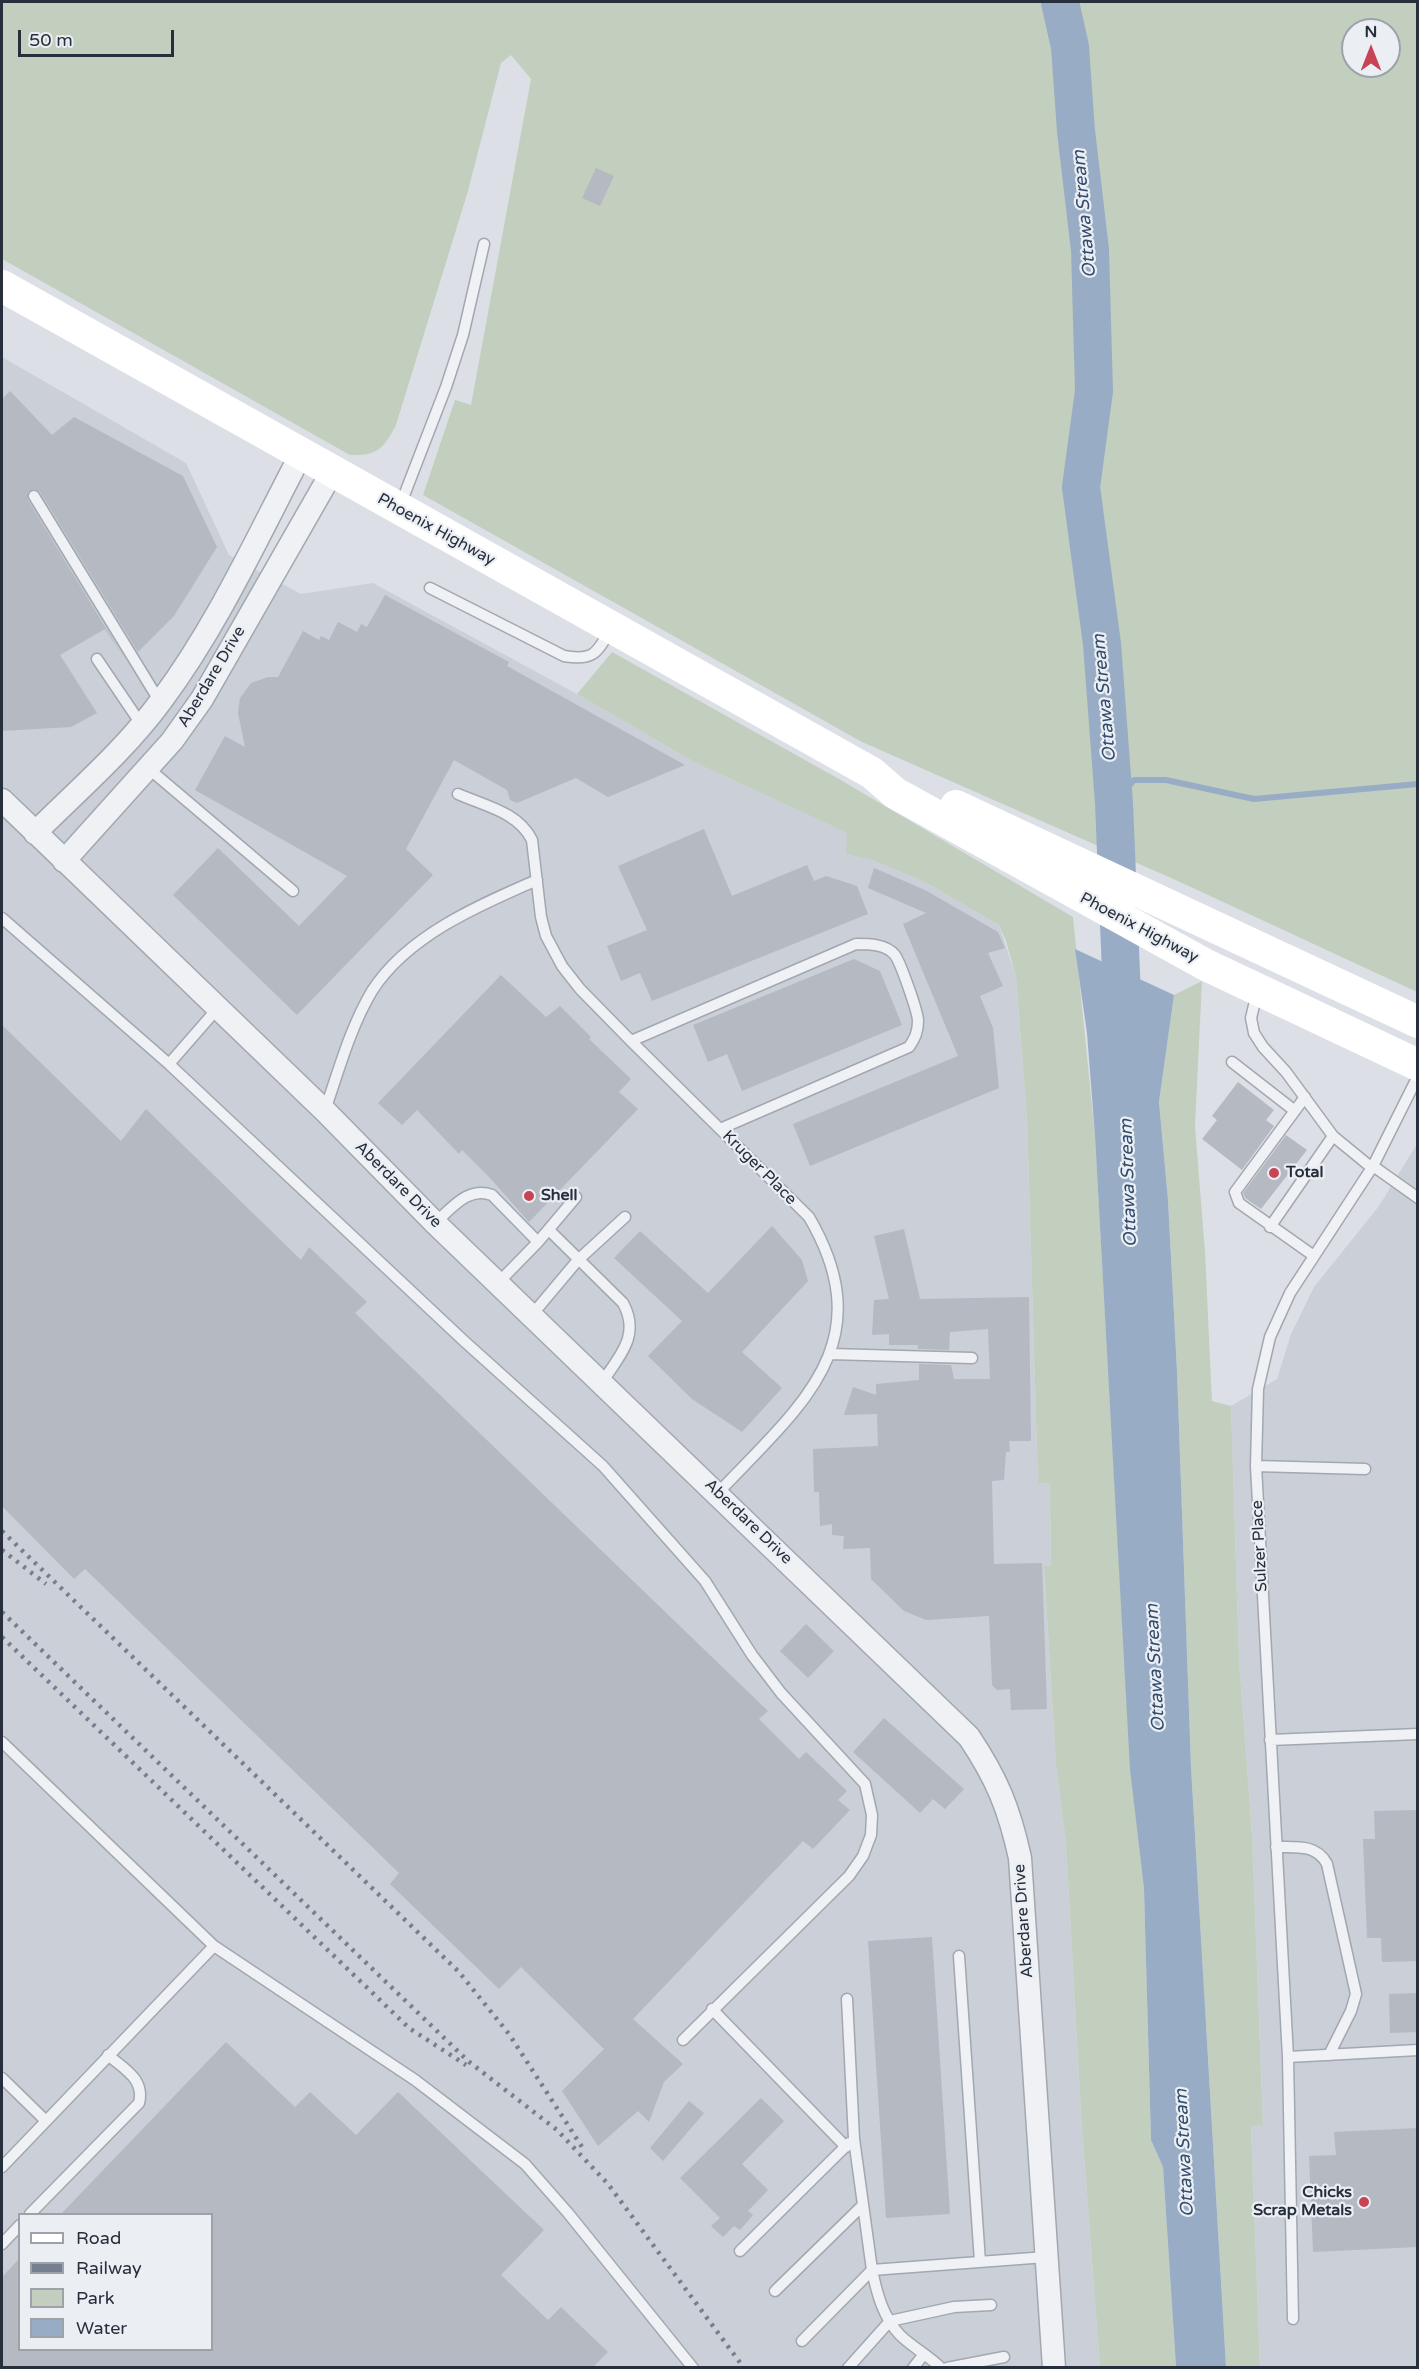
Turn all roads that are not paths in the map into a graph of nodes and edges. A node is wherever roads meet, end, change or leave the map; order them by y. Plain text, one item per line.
1 (484, 244) dead end
2 (2, 286) edge
3 (300, 456) junction
4 (332, 472) junction
5 (34, 496) dead end
6 (399, 509) junction
7 (430, 588) dead end
8 (611, 627) junction
9 (96, 659) dead end
10 (160, 702) junction
11 (141, 724) junction
12 (148, 768) junction
13 (458, 794) dead end
14 (4, 808) edge
15 (35, 833) junction
16 (1039, 859) junction
17 (64, 861) junction
18 (537, 880) junction
19 (293, 891) dead end
20 (2, 918) edge
21 (1258, 990) junction
22 (217, 1009) junction
23 (1418, 1022) edge
24 (632, 1041) junction
25 (1232, 1062) dead end
26 (169, 1064) junction
27 (1418, 1065) edge
28 (1418, 1076) edge
29 (1305, 1097) junction
30 (325, 1111) junction
31 (1295, 1111) junction
32 (720, 1129) junction
33 (1333, 1136) junction
34 (1372, 1167) junction
35 (576, 1197) dead end
36 (1418, 1198) edge
37 (625, 1217) dead end
38 (435, 1223) junction
39 (1270, 1227) junction
40 (549, 1230) junction
41 (538, 1242) junction
42 (1314, 1256) junction
43 (578, 1260) junction
44 (498, 1283) junction
45 (531, 1316) junction
46 (830, 1354) junction
47 (972, 1358) dead end
48 (602, 1384) junction
49 (1256, 1466) junction
50 (1365, 1469) dead end
51 (718, 1494) junction
52 (1418, 1734) edge
53 (1270, 1740) junction
54 (2, 1742) edge
55 (1276, 1847) junction
56 (214, 1946) junction
57 (959, 1956) dead end
58 (847, 1999) dead end
59 (712, 2009) junction
60 (683, 2040) dead end
61 (1418, 2050) edge
62 (108, 2055) junction
63 (1329, 2055) junction
64 (1288, 2057) junction
65 (2, 2078) edge
66 (46, 2121) junction
67 (850, 2143) junction
68 (2, 2167) edge
69 (862, 2206) junction
70 (31, 2213) edge
71 (18, 2227) edge
72 (2, 2244) edge
73 (740, 2251) dead end
74 (1047, 2257) junction
75 (980, 2262) junction
76 (872, 2270) junction
77 (775, 2291) dead end
78 (991, 2305) dead end
79 (1293, 2319) dead end
80 (890, 2321) junction
81 (802, 2342) dead end
82 (924, 2354) junction
83 (1004, 2357) dead end
84 (693, 2367) edge
85 (848, 2367) edge
86 (913, 2367) edge
87 (941, 2367) edge
88 (948, 2367) edge
89 (1053, 2367) edge

1 - 6 lane
2 - 3 main road, Phoenix Highway
3 - 4 main road, Phoenix Highway
3 - 10 street, Aberdare Drive
4 - 6 main road, Phoenix Highway
4 - 12 street, Aberdare Drive
5 - 10 lane
6 - 8 main road, Phoenix Highway
7 - 8 lane
8 - 16 main road, Phoenix Highway
9 - 11 lane
10 - 11 street, Aberdare Drive
11 - 15 street, Aberdare Drive
12 - 17 street, Aberdare Drive
12 - 19 lane
13 - 18 lane, Kruger Place
14 - 15 street, Aberdare Drive
15 - 17 street, Aberdare Drive
16 - 21 main road, Phoenix Highway
16 - 23 main road, Phoenix Highway
17 - 22 street, Aberdare Drive
18 - 24 lane, Kruger Place
18 - 30 lane
20 - 26 lane
21 - 27 main road, Phoenix Highway
21 - 29 lane
22 - 26 lane
22 - 30 street, Aberdare Drive
24 - 32 lane, Kruger Place
24 - 32 lane
25 - 31 lane
26 - 59 lane
28 - 34 lane, Sulzer Place
29 - 31 lane
29 - 33 lane
30 - 38 street, Aberdare Drive
31 - 39 lane
32 - 46 lane, Kruger Place
33 - 34 lane
33 - 39 lane
34 - 36 lane
34 - 42 lane, Sulzer Place
35 - 40 lane
37 - 43 lane
38 - 41 lane
38 - 44 street, Aberdare Drive
39 - 42 lane
40 - 41 lane
40 - 43 lane
41 - 44 lane
42 - 49 lane, Sulzer Place
43 - 45 lane
43 - 48 lane
44 - 45 street, Aberdare Drive
45 - 48 street, Aberdare Drive
46 - 47 lane
46 - 51 lane, Kruger Place
48 - 51 street, Aberdare Drive
49 - 50 lane
49 - 53 lane, Sulzer Place
51 - 74 street, Aberdare Drive
52 - 53 lane
53 - 55 lane, Sulzer Place
54 - 56 lane
55 - 63 lane
55 - 64 lane, Sulzer Place
56 - 62 lane
56 - 84 lane
57 - 75 lane
58 - 67 lane
59 - 60 lane
59 - 67 lane
61 - 63 lane
62 - 66 lane
62 - 70 lane
63 - 64 lane
64 - 79 lane, Sulzer Place
65 - 66 lane
66 - 68 lane
67 - 69 lane
67 - 73 lane
69 - 76 lane
69 - 77 lane
71 - 72 lane
74 - 75 lane
74 - 89 street, Aberdare Drive
75 - 76 lane
76 - 80 lane
76 - 81 lane
78 - 80 lane
80 - 82 lane
80 - 85 lane
82 - 86 lane
82 - 87 lane
83 - 88 lane

